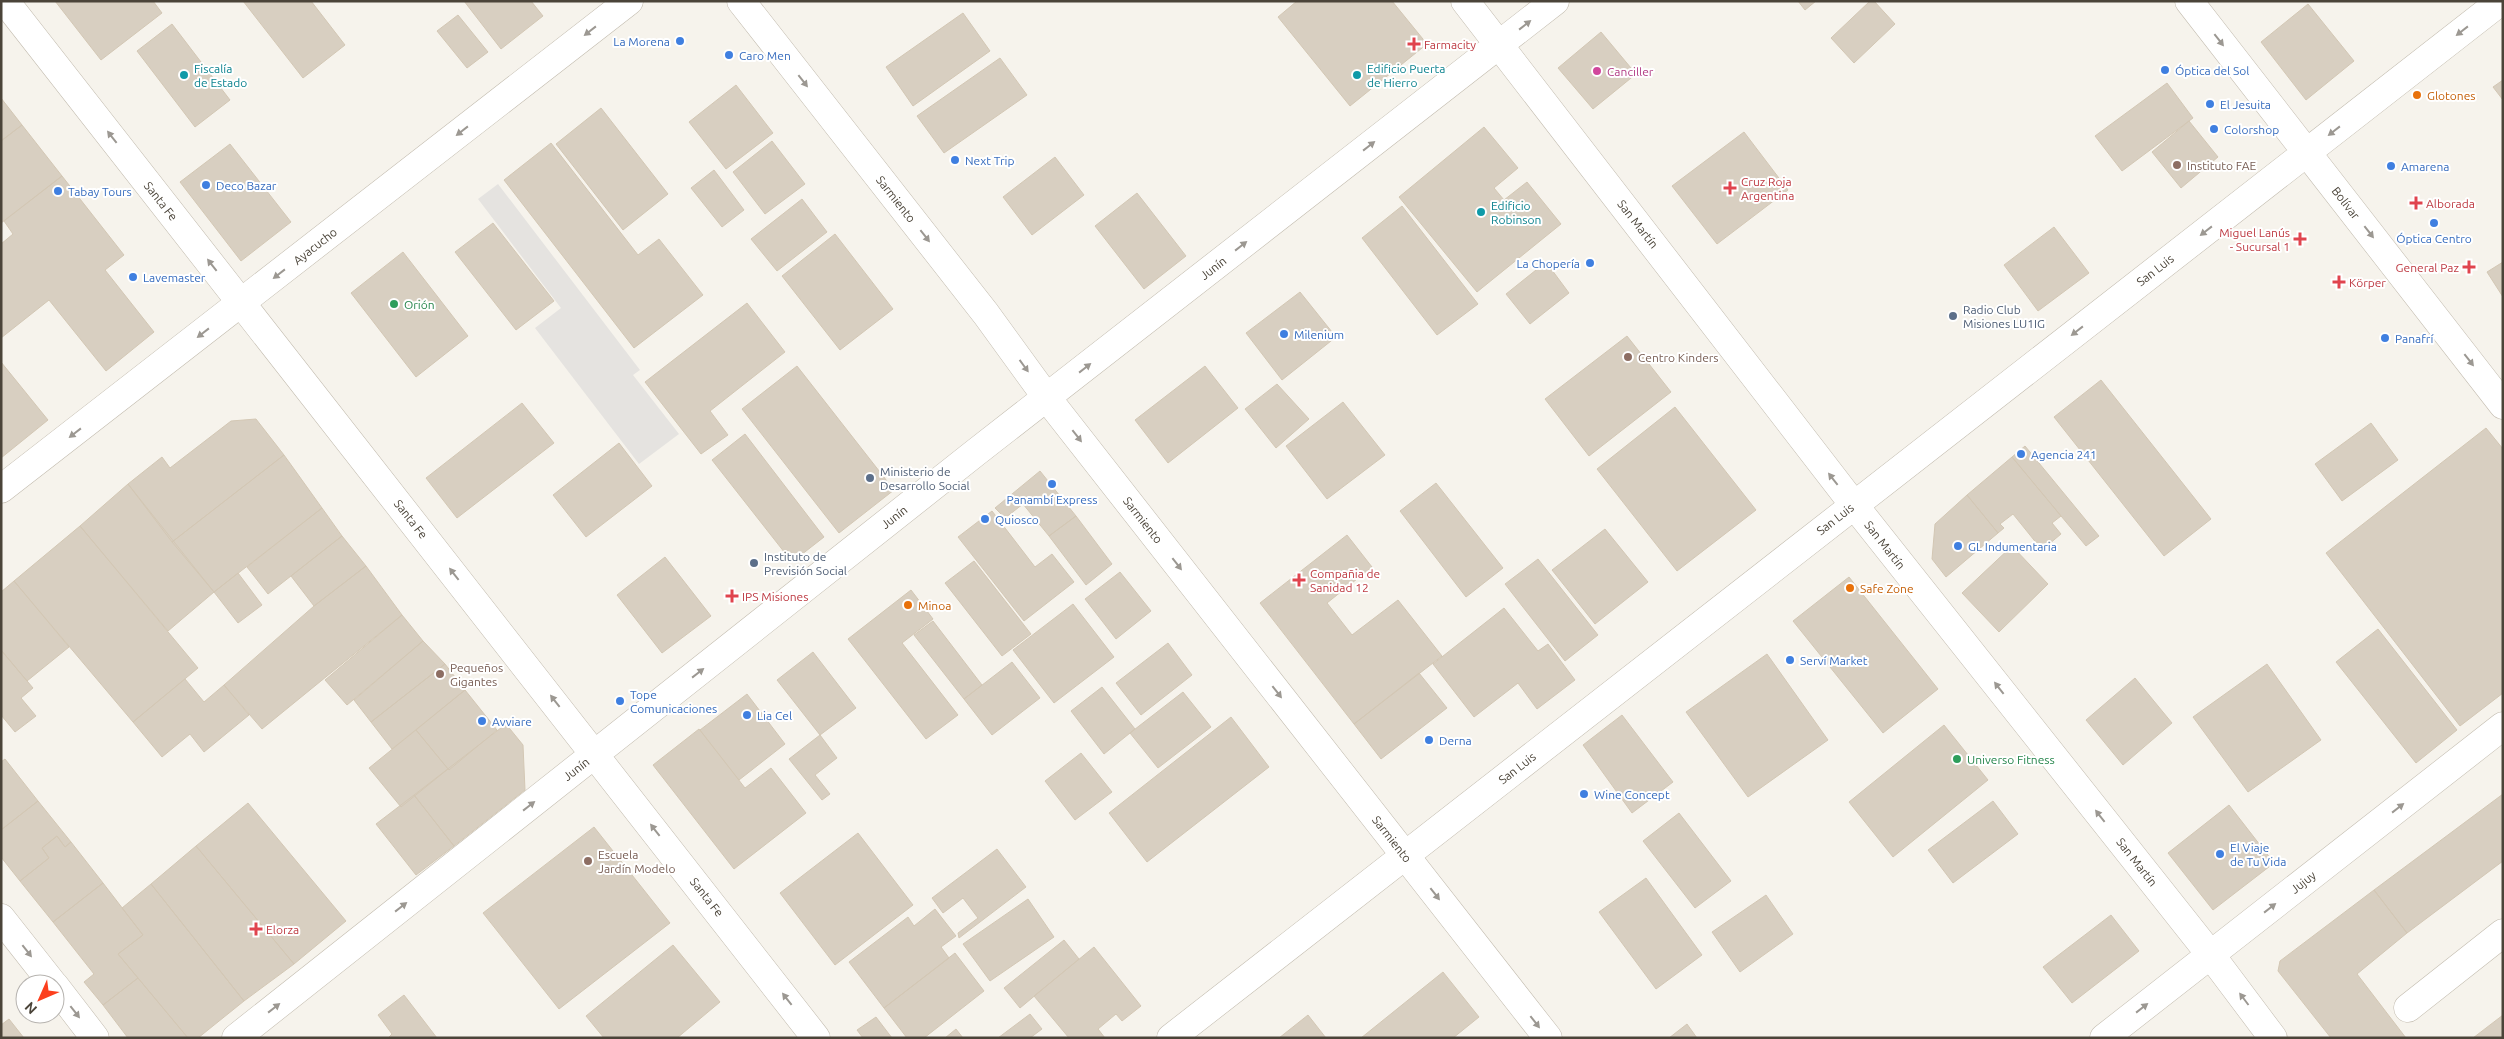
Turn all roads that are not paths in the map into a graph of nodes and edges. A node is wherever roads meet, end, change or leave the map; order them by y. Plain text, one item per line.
1 (5, 1) edge
2 (629, 1) edge
3 (741, 1) edge
4 (1465, 1) edge
5 (1555, 1) edge
6 (2189, 1) edge
7 (2501, 1) edge
8 (1499, 45) junction
9 (2307, 152) junction
10 (242, 304) junction
11 (1047, 398) junction
12 (2503, 405) edge
13 (1, 490) edge
14 (1854, 505) junction
15 (2503, 726) edge
16 (595, 754) junction
17 (1405, 856) junction
18 (1, 918) edge
19 (2503, 933) edge
20 (2210, 954) junction
21 (45, 974) edge
22 (65, 999) edge
23 (2408, 1008) dead end
24 (95, 1038) edge
25 (236, 1038) edge
26 (816, 1038) edge
27 (1171, 1038) edge
28 (1548, 1038) edge
29 (2104, 1038) edge
30 (2273, 1038) edge

10 -> 1 street, Santa Fe
2 -> 10 street, Ayacucho
3 -> 11 street, Sarmiento
4 - 8 street, San Martín
8 -> 5 street, Junín
6 -> 9 street, Bolívar
7 -> 9 street, San Luis
11 -> 8 street, Junín
14 -> 8 street, San Martín
9 -> 12 street, Bolívar
9 -> 14 street, San Luis
10 -> 13 street, Ayacucho
16 -> 10 street, Santa Fe
16 -> 11 street, Junín
11 -> 17 street, Sarmiento
14 - 17 street, San Luis
20 -> 14 street, San Martín
20 -> 15 street, Jujuy
25 -> 16 street, Junín
26 -> 16 street, Santa Fe
17 - 27 street, San Luis
17 -> 28 street, Sarmiento
18 -> 21 street
19 - 23 street
29 -> 20 street, Jujuy
30 -> 20 street, San Martín
22 -> 24 street

